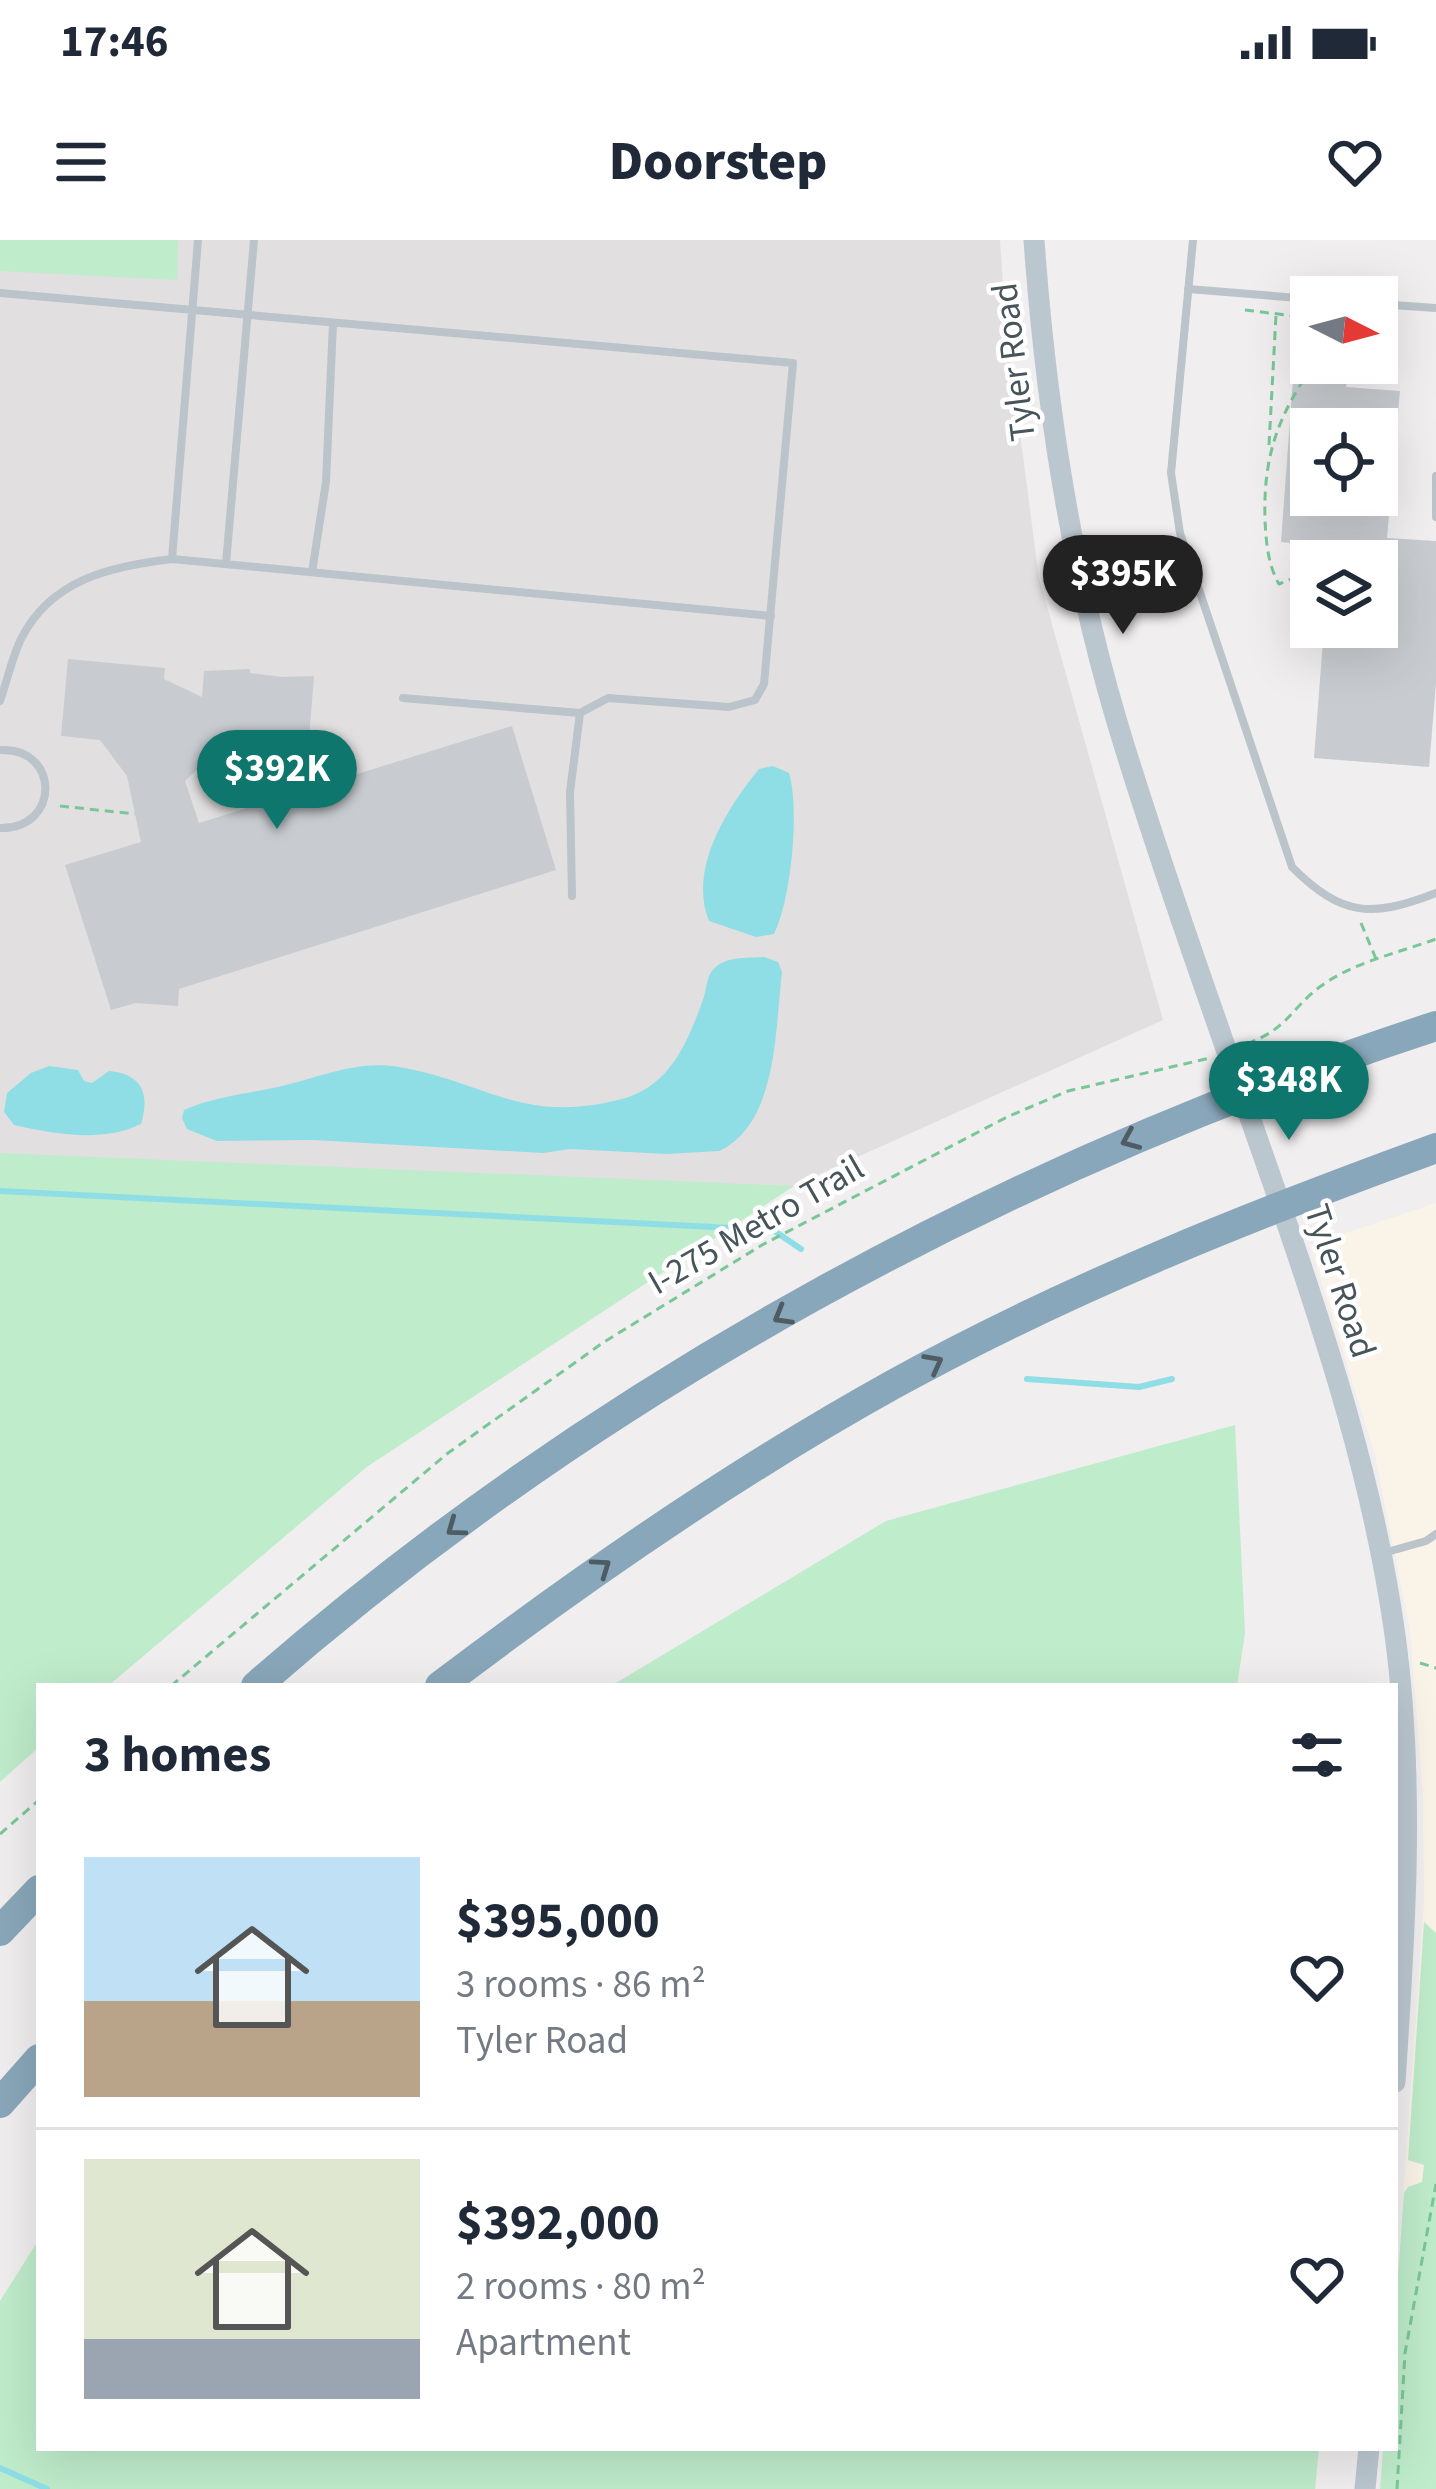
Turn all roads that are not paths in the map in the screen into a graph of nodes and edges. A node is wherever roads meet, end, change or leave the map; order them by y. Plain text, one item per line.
1 (198, 240) edge
2 (254, 240) edge
3 (1034, 240) edge
4 (1192, 240) edge
5 (1188, 289) junction
6 (0, 292) edge
7 (1290, 296) edge
8 (1398, 305) edge
9 (1436, 308) edge
10 (193, 310) junction
11 (248, 315) junction
12 (333, 323) junction
13 (1436, 476) edge
14 (1436, 517) edge
15 (172, 559) junction
16 (226, 564) junction
17 (312, 572) junction
18 (771, 616) junction
19 (403, 698) dead end
20 (0, 701) edge
21 (580, 713) junction
22 (0, 750) edge
23 (0, 828) edge
24 (1436, 893) edge
25 (572, 896) dead end
26 (1436, 1026) edge
27 (1436, 1148) edge
28 (1436, 1534) edge
29 (1380, 1555) junction
30 (260, 1683) edge
31 (444, 1683) edge
32 (36, 1893) edge
33 (0, 1931) edge
34 (1398, 2015) edge
35 (36, 2062) edge
36 (0, 2103) edge
37 (1370, 2451) edge
38 (1366, 2489) edge

1 - 10 lane
2 - 11 lane
3 - 29 street, Tyler Road
4 - 5 lane
5 - 7 lane
5 - 24 lane
6 - 10 lane
8 - 9 lane
10 - 11 lane
10 - 15 lane
11 - 12 lane
11 - 16 lane
12 - 17 lane
12 - 18 lane
13 - 14 lane
15 - 16 lane
15 - 20 lane
16 - 17 lane
17 - 18 lane
18 - 21 lane
19 - 21 lane
21 - 25 lane
22 - 23 lane
26 -> 30 highway
31 -> 27 highway
28 - 29 lane
29 - 34 street, Tyler Road
32 - 33 highway
35 - 36 highway
37 - 38 street

